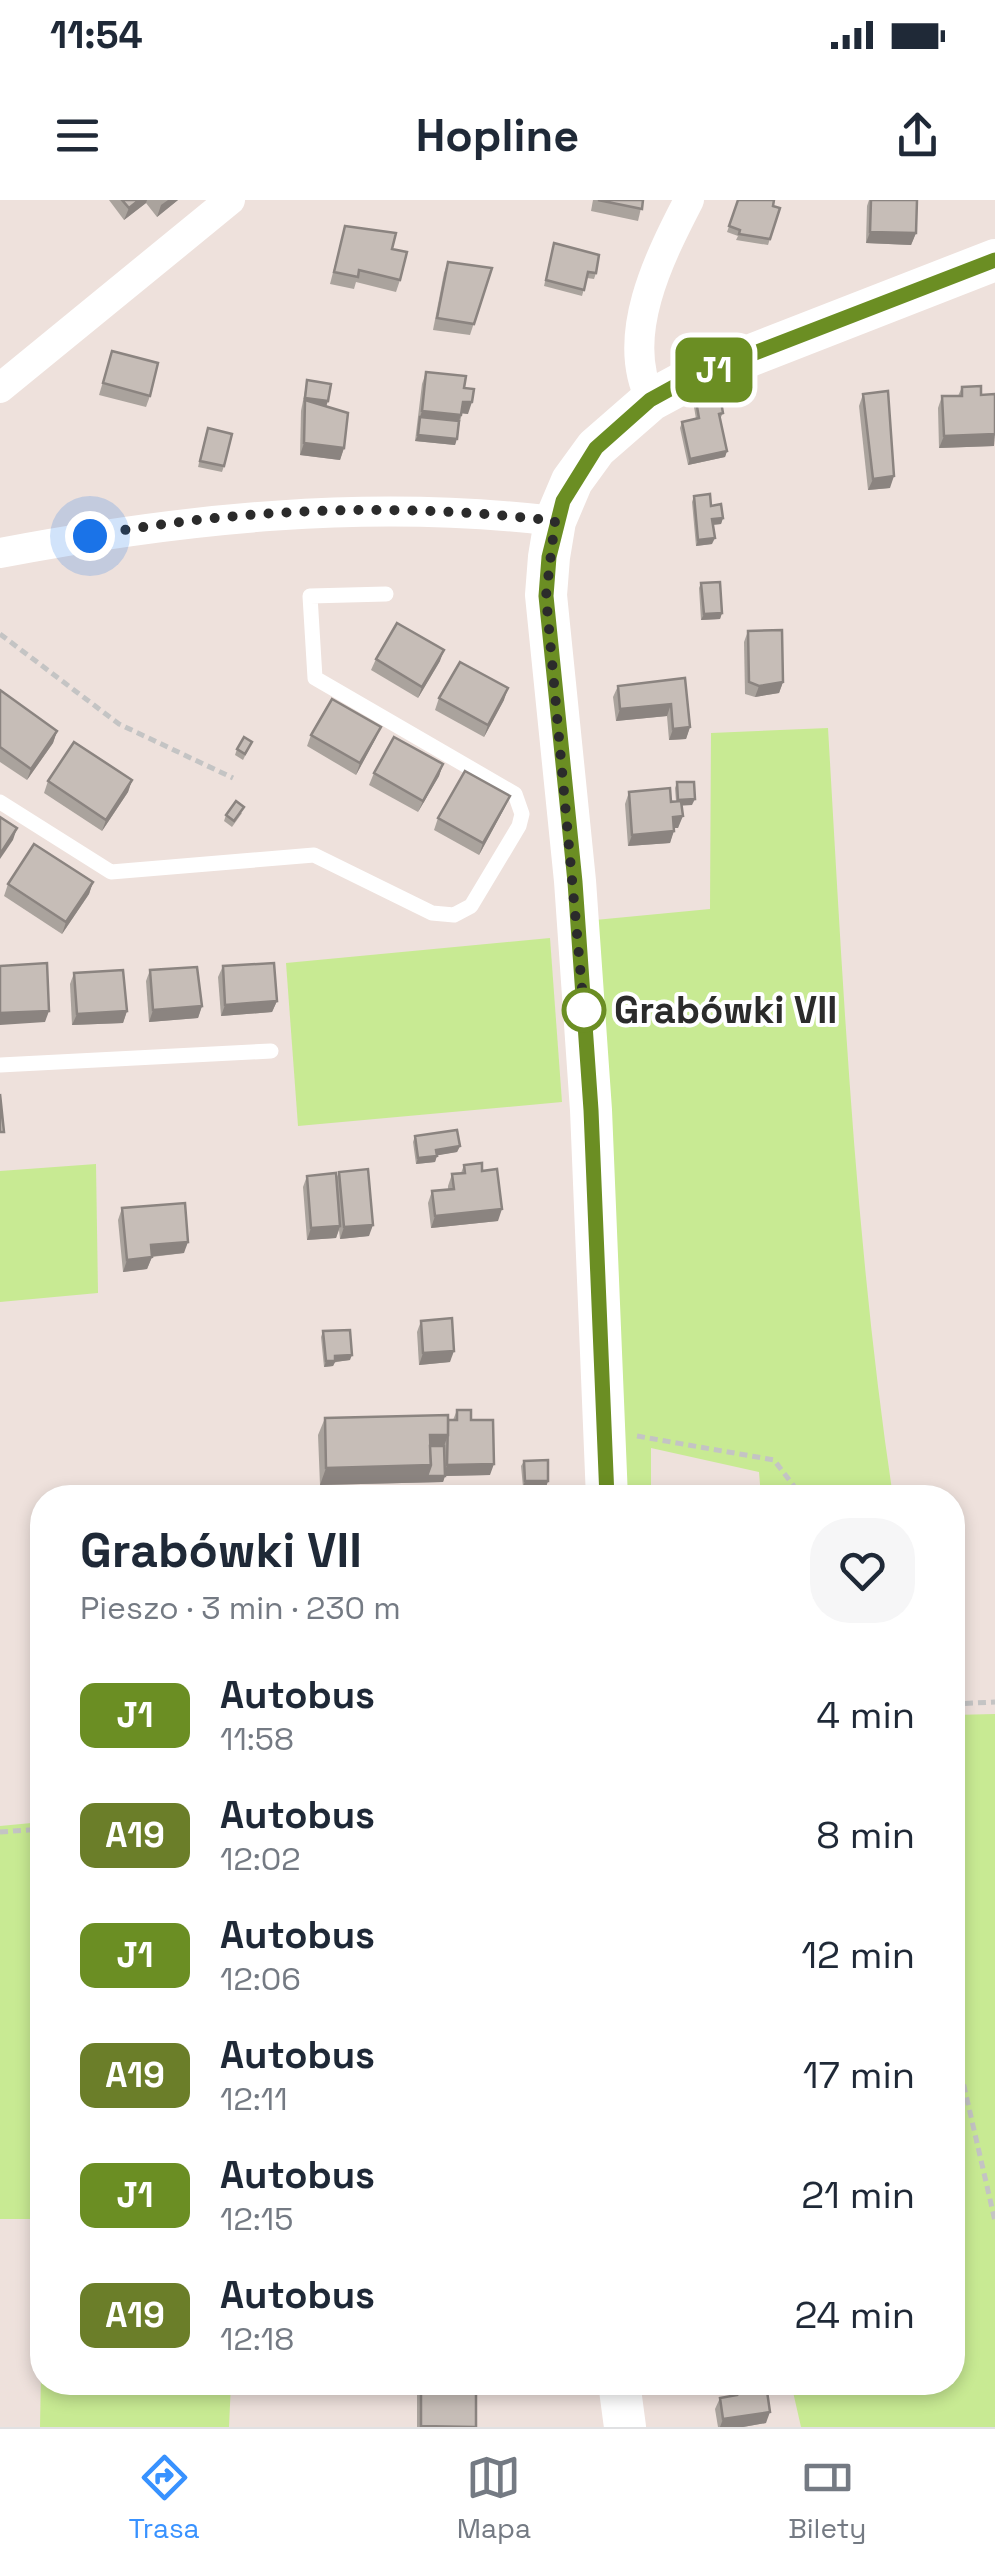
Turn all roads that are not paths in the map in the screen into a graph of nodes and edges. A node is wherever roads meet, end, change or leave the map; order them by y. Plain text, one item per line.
1 (230, 200) edge
2 (688, 200) edge
3 (995, 260) edge
4 (0, 388) edge
5 (650, 400) junction
6 (555, 521) junction
7 (0, 552) edge
8 (386, 594) dead end
9 (0, 802) edge
10 (270, 1051) dead end
11 (0, 1065) edge
12 (607, 1485) edge
13 (621, 2395) edge
14 (625, 2427) edge

1 - 4 street
2 - 5 street
3 - 5 street
5 - 6 street
6 - 7 street
6 - 12 street
8 - 9 lane
10 - 11 lane
13 - 14 street

